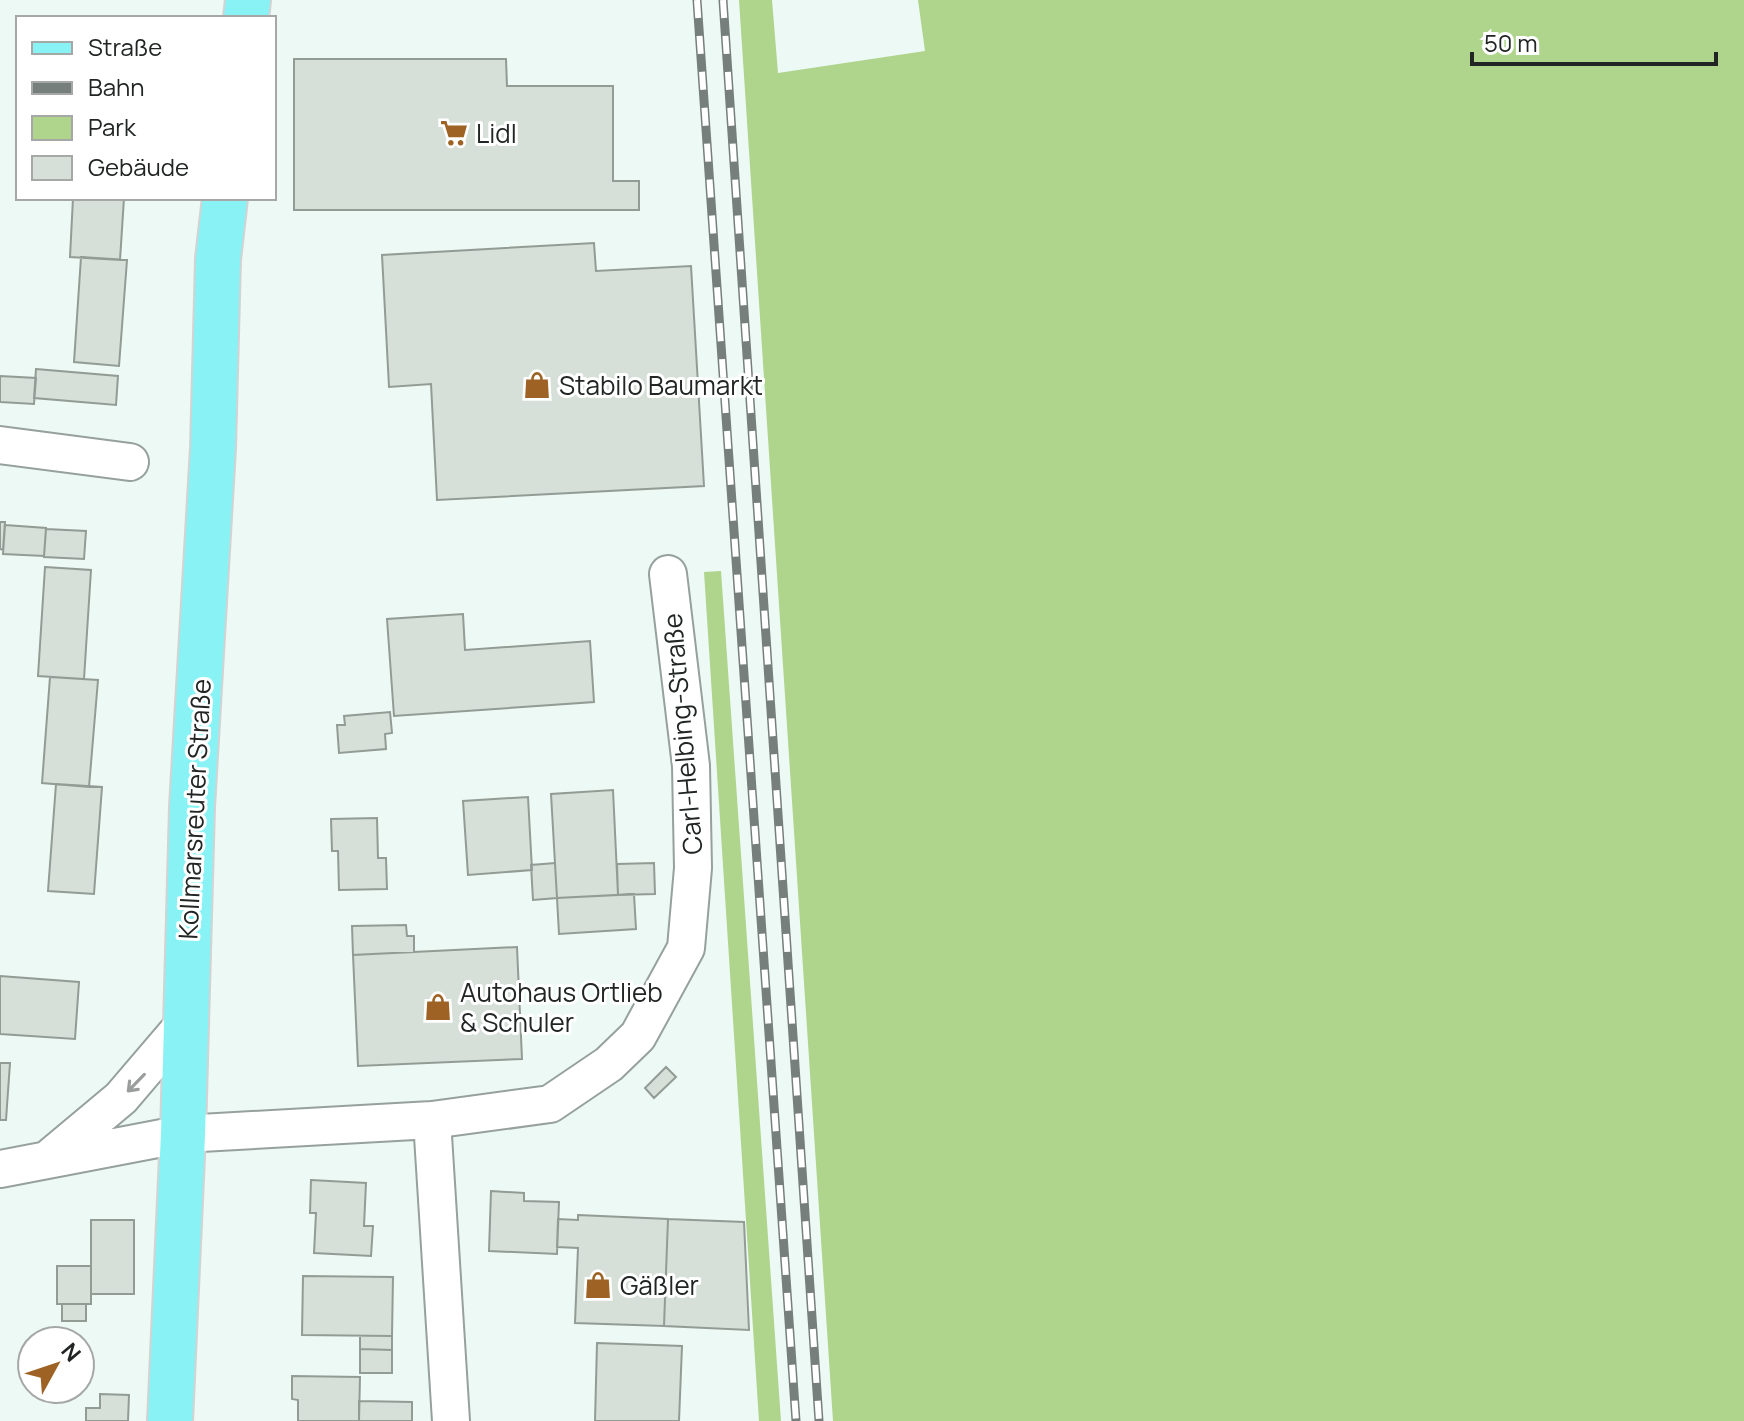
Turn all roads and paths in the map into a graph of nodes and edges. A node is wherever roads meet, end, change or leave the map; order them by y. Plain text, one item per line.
1 (225, 200) edge
2 (0, 445) edge
3 (130, 462) dead end
4 (668, 574) dead end
5 (185, 1023) junction
6 (432, 1120) junction
7 (183, 1134) junction
8 (47, 1160) junction
9 (0, 1169) edge
10 (170, 1421) edge
11 (451, 1421) edge

1 - 5 main road, Kollmarsreuter Straße
2 - 3 street
4 - 6 street, Carl-Helbing-Straße
5 - 7 main road, Kollmarsreuter Straße
5 -> 8 street
6 - 7 street, Carl-Helbing-Straße
6 - 11 street
7 - 8 street, Carl-Helbing-Straße
7 - 10 main road, Kollmarsreuter Straße
8 - 9 street, Carl-Helbing-Straße

